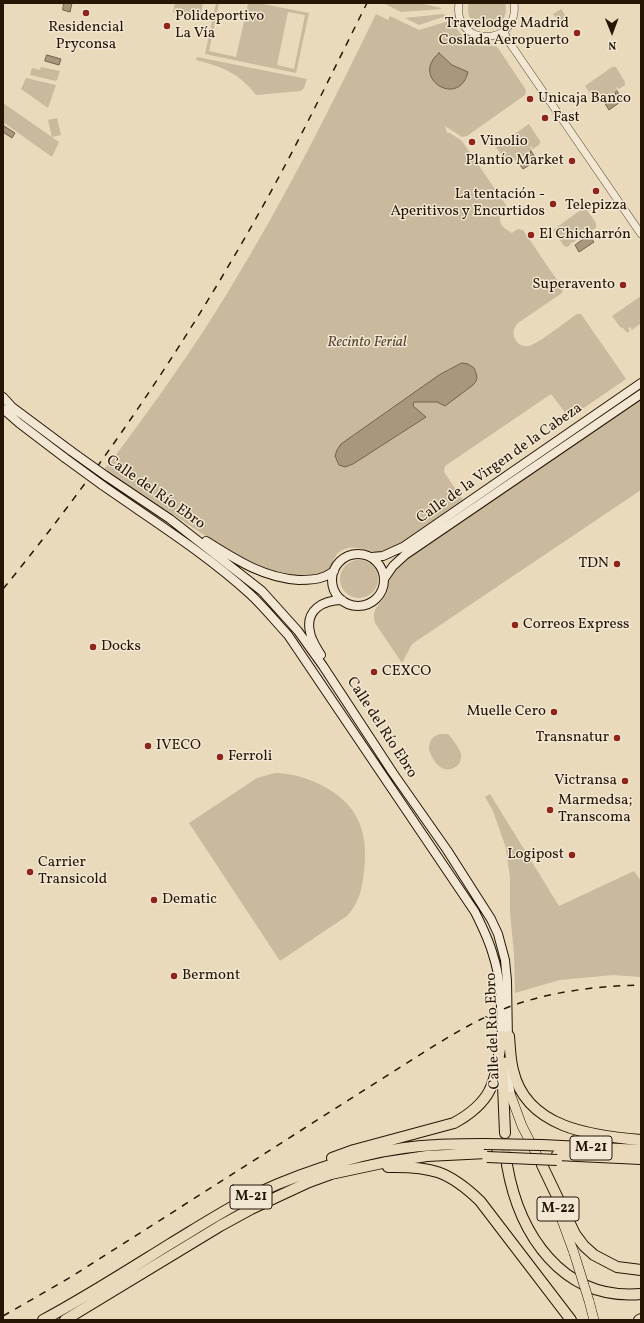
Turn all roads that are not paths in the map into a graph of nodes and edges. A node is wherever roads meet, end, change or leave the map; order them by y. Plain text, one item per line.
1 (457, 3) edge
2 (514, 3) edge
3 (504, 31) junction
4 (641, 234) edge
5 (641, 384) edge
6 (641, 394) edge
7 (3, 397) edge
8 (3, 409) edge
9 (170, 519) junction
10 (371, 557) junction
11 (334, 571) junction
12 (384, 579) junction
13 (342, 600) junction
14 (353, 711) junction
15 (505, 1036) junction
16 (502, 1062) junction
17 (511, 1096) junction
18 (505, 1133) tunnel mouth
19 (641, 1140) edge
20 (641, 1150) edge
21 (486, 1151) junction
22 (557, 1157) junction
23 (641, 1159) edge
24 (641, 1164) edge
25 (507, 1165) tunnel mouth
26 (542, 1165) junction
27 (282, 1194) junction
28 (246, 1199) junction
29 (641, 1270) edge
30 (641, 1294) edge
31 (43, 1320) edge
32 (65, 1320) edge
33 (572, 1320) edge
34 (594, 1320) edge

1 - 3 street
2 - 3 street
3 - 4 street
5 - 10 main road, Calle de la Virgen de la Cabeza
6 - 12 main road, Calle de la Virgen de la Cabeza
7 - 9 main road, Calle del Río Ebro, bridge
8 - 15 main road, Calle del Río Ebro, bridge
9 - 11 main road
9 - 14 main road, Calle del Río Ebro
10 - 11 main road
10 - 12 main road
11 - 13 main road
12 - 13 main road
13 - 14 main road
14 - 15 main road, Calle del Río Ebro
15 - 16 main road, Calle del Río Ebro
15 - 17 main road, Calle del Río Ebro
15 - 19 highway
15 - 28 highway
16 - 17 main road, Calle del Río Ebro
16 - 18 highway
17 - 26 highway, M-22
20 - 21 highway, M-21, bridge
21 - 22 highway, M-21
21 - 27 highway, M-21
21 - 28 highway, M-21
22 - 23 highway, M-21
22 - 24 highway
25 - 30 highway
26 - 29 highway
26 - 34 highway, M-22, bridge
27 - 32 highway, M-21
27 - 33 highway
28 - 31 highway, M-21

